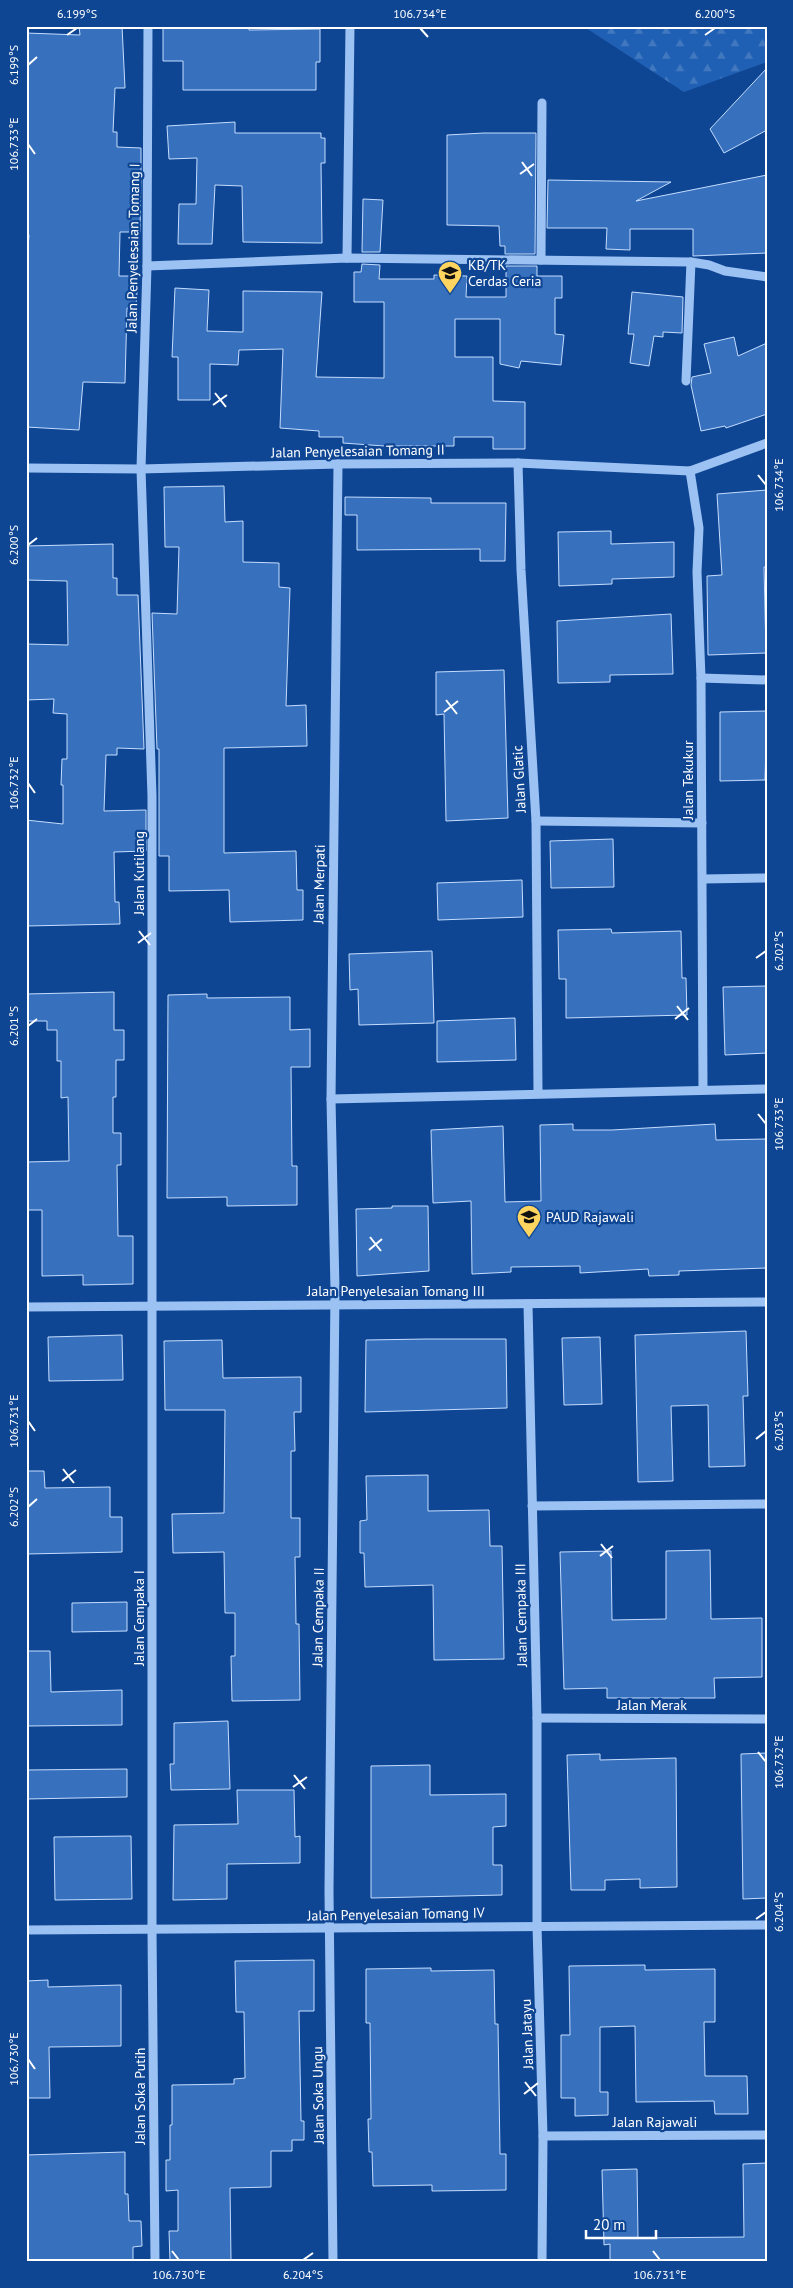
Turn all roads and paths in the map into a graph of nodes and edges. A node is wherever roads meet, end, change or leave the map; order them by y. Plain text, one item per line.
1 (148, 26) edge
2 (350, 26) edge
3 (542, 103) dead end
4 (347, 258) junction
5 (541, 260) junction
6 (691, 262) junction
7 (147, 266) junction
8 (767, 277) edge
9 (686, 381) dead end
10 (767, 442) edge
11 (518, 463) junction
12 (338, 464) junction
13 (26, 468) edge
14 (141, 469) junction
15 (690, 471) junction
16 (701, 678) junction
17 (767, 680) edge
18 (536, 821) junction
19 (702, 823) junction
20 (767, 878) edge
21 (703, 879) junction
22 (703, 1089) junction
23 (767, 1089) edge
24 (538, 1093) junction
25 (330, 1099) junction
26 (767, 1302) edge
27 (528, 1304) junction
28 (336, 1305) junction
29 (153, 1306) junction
30 (26, 1307) edge
31 (767, 1504) edge
32 (532, 1506) junction
33 (537, 1718) junction
34 (767, 1719) edge
35 (767, 1925) edge
36 (537, 1926) junction
37 (328, 1929) junction
38 (26, 1930) edge
39 (152, 1930) junction
40 (767, 2135) edge
41 (543, 2136) junction
42 (155, 2262) edge
43 (333, 2262) edge
44 (542, 2262) edge

1 - 7 street, Jalan Penyelesaian Tomang I
2 - 4 street
3 - 5 street
4 - 5 street
4 - 7 street
5 - 6 street
6 - 8 street
6 - 9 street
7 - 14 street, Jalan Penyelesaian Tomang I
10 - 15 street
11 - 12 street, Jalan Penyelesaian Tomang II
11 - 15 street, Jalan Penyelesaian Tomang II
11 - 18 street, Jalan Glatic
12 - 14 street, Jalan Penyelesaian Tomang II
12 - 25 street, Jalan Merpati
13 - 14 street, Jalan Penyelesaian Tomang II
14 - 29 street, Jalan Kutilang
15 - 16 street, Jalan Tekukur
16 - 17 street
16 - 19 street, Jalan Tekukur
18 - 19 street
18 - 24 street, Jalan Glatic
19 - 21 street, Jalan Tekukur
20 - 21 street
21 - 22 street, Jalan Tekukur
22 - 23 street
22 - 24 street
24 - 25 street
25 - 28 street, Jalan Merpati
26 - 27 street, Jalan Penyelesaian Tomang III
27 - 28 street, Jalan Penyelesaian Tomang III
27 - 32 street, Jalan Cempaka III
28 - 29 street, Jalan Penyelesaian Tomang III
28 - 37 street, Jalan Cempaka II
29 - 30 street, Jalan Penyelesaian Tomang III
29 - 39 street, Jalan Cempaka I
31 - 32 street
32 - 33 street, Jalan Cempaka III
33 - 34 street, Jalan Merak
33 - 36 street, Jalan Cempaka III
35 - 36 street, Jalan Penyelesaian Tomang IV
36 - 37 street, Jalan Penyelesaian Tomang IV
36 - 41 street, Jalan Jatayu
37 - 39 street, Jalan Penyelesaian Tomang IV
37 - 43 street, Jalan Soka Ungu
38 - 39 street, Jalan Penyelesaian Tomang IV
39 - 42 street, Jalan Soka Putih
40 - 41 street, Jalan Rajawali
41 - 44 street, Jalan Jatayu

